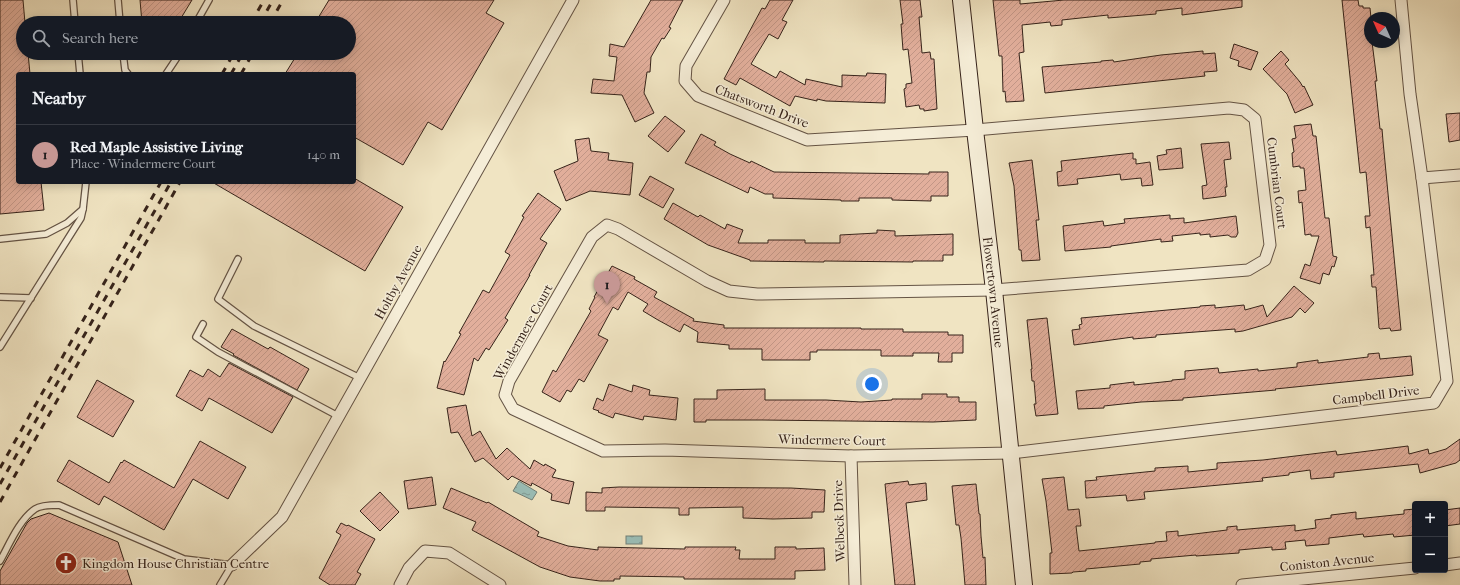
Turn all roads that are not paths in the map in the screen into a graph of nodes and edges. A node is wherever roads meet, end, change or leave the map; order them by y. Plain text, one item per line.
1 (73, 0) edge
2 (118, 0) edge
3 (209, 0) edge
4 (573, 0) edge
5 (724, 0) edge
6 (961, 0) edge
7 (1401, 0) edge
8 (74, 16) edge
9 (119, 16) edge
10 (200, 16) edge
11 (79, 60) edge
12 (124, 60) edge
13 (175, 60) edge
14 (80, 72) edge
15 (126, 72) edge
16 (167, 72) edge
17 (974, 130) junction
18 (1460, 175) edge
19 (1422, 178) junction
20 (86, 184) edge
21 (84, 209) junction
22 (0, 239) edge
23 (238, 259) dead end
24 (994, 290) junction
25 (0, 297) edge
26 (31, 298) junction
27 (203, 324) dead end
28 (0, 347) edge
29 (360, 378) junction
30 (338, 416) junction
31 (1011, 453) junction
32 (851, 456) junction
33 (0, 561) edge
34 (1460, 563) edge
35 (1448, 565) edge
36 (232, 566) junction
37 (1412, 568) edge
38 (220, 585) edge
39 (400, 585) edge
40 (500, 585) edge
41 (855, 585) edge
42 (1024, 585) edge
43 (1242, 585) edge

1 - 8 lane
2 - 9 lane
3 - 10 lane
4 - 29 street, Holtby Avenue
5 - 17 street, Chatsworth Drive
6 - 17 street, Flowertown Avenue
7 - 19 street, Campbell Drive
11 - 14 lane
12 - 15 lane
13 - 16 lane
17 - 24 street, Flowertown Avenue
17 - 24 street, Cumbrian Court
18 - 19 street
19 - 31 street, Campbell Drive
20 - 21 lane
21 - 22 lane
21 - 26 lane
23 - 29 lane
24 - 31 street, Flowertown Avenue
24 - 32 street, Windermere Court
25 - 26 lane
26 - 28 lane
27 - 30 lane
29 - 30 street, Holtby Avenue
30 - 36 street, Holtby Avenue
31 - 32 street, Windermere Court
31 - 42 street, Flowertown Avenue
32 - 41 street, Welbeck Drive
33 - 36 lane
34 - 35 street
36 - 38 lane
37 - 43 street, Coniston Avenue
39 - 40 street

